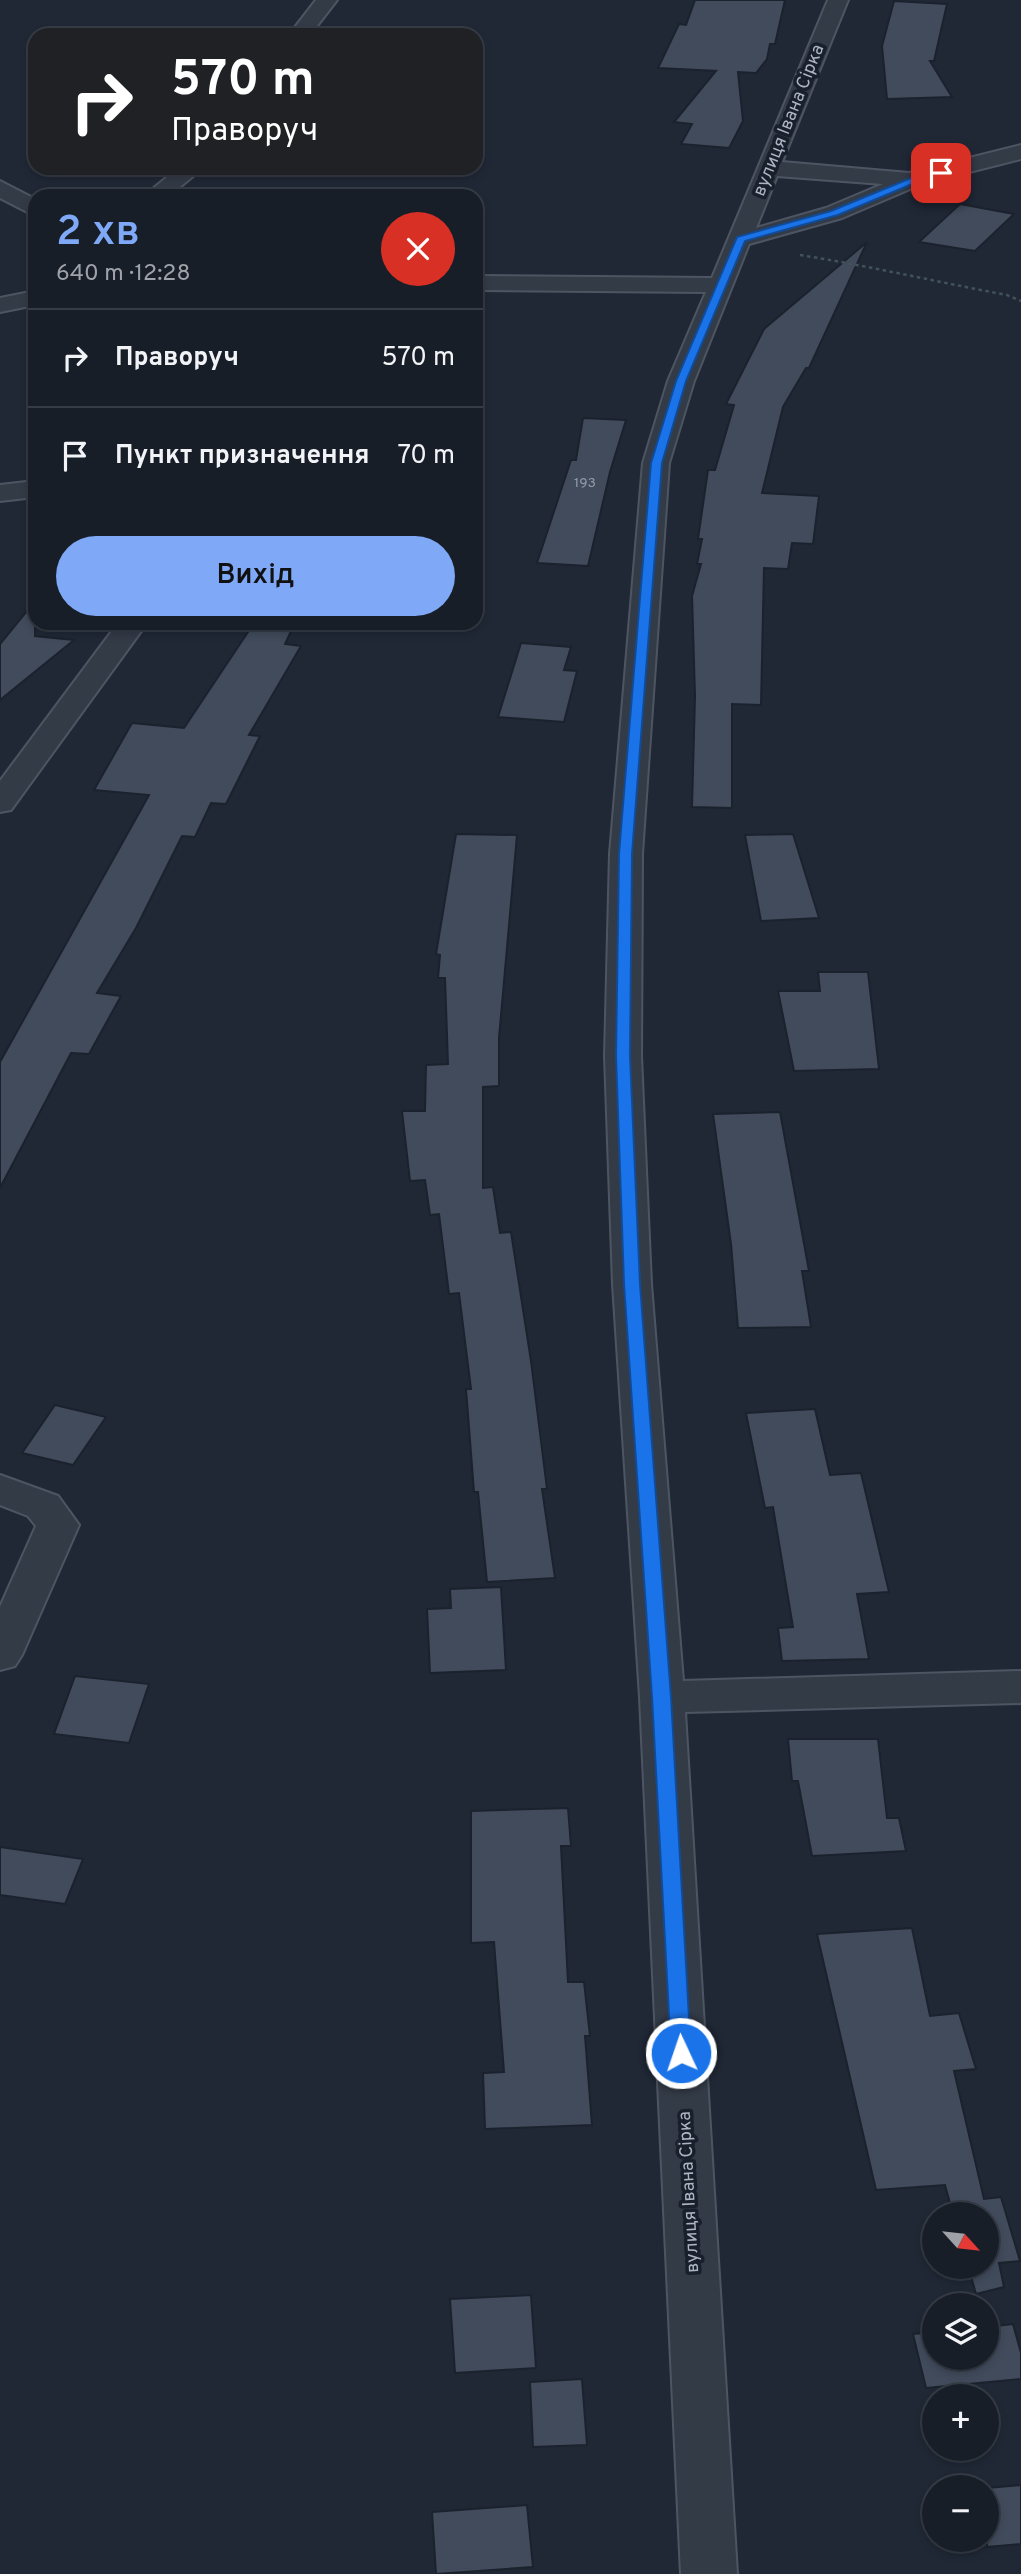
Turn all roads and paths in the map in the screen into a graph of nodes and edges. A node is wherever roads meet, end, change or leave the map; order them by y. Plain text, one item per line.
1 (327, 0) edge
2 (838, 0) edge
3 (305, 28) edge
4 (1021, 152) edge
5 (767, 168) junction
6 (183, 175) edge
7 (914, 180) junction
8 (0, 188) edge
9 (164, 189) edge
10 (28, 205) edge
11 (740, 241) junction
12 (483, 283) edge
13 (722, 285) junction
14 (28, 299) edge
15 (1021, 301) edge
16 (0, 304) edge
17 (28, 490) edge
18 (0, 493) edge
19 (128, 630) edge
20 (0, 803) edge
21 (0, 1489) edge
22 (0, 1656) edge
23 (1021, 1687) edge
24 (662, 1697) junction
25 (709, 2574) edge

1 - 3 street
2 - 5 street, вулиця Івана Сірка
4 - 7 street
5 - 7 street
5 - 11 street, вулиця Івана Сірка
6 - 9 street
7 - 11 street
8 - 10 street
11 - 13 street, вулиця Івана Сірка
11 - 15 path
12 - 13 street
13 - 24 street, вулиця Івана Сірка
14 - 16 street
17 - 18 street
19 - 20 street
21 - 22 street
23 - 24 street
24 - 25 street, вулиця Івана Сірка

